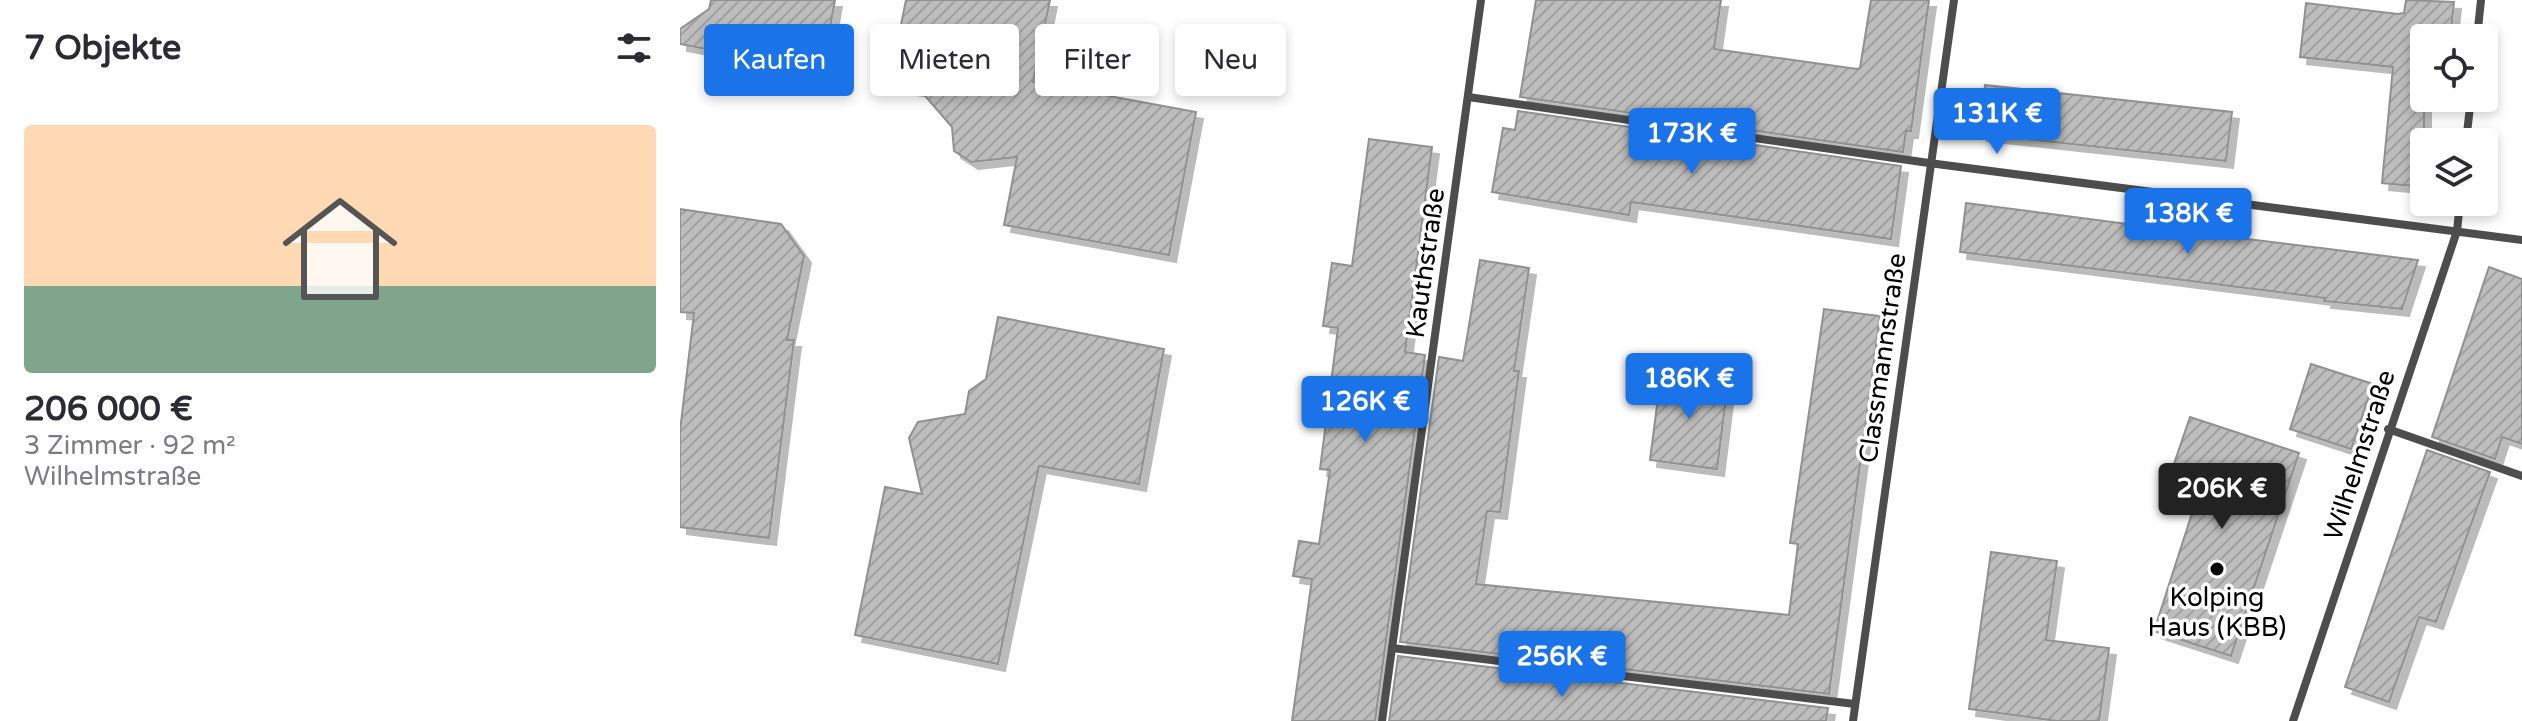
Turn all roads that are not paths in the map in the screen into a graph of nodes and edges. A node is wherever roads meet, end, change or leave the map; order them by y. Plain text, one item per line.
1 (1481, 0) edge
2 (1954, 0) edge
3 (2481, 0) edge
4 (2478, 24) edge
5 (1468, 97) junction
6 (1929, 163) junction
7 (2459, 216) edge
8 (2457, 231) junction
9 (2522, 240) edge
10 (2388, 429) junction
11 (2522, 476) edge
12 (1392, 648) junction
13 (1855, 704) junction
14 (1382, 721) edge
15 (1853, 721) edge
16 (2293, 721) edge

1 - 5 street, Kauthstraße
2 - 6 street, Classmannstraße
3 - 4 street
5 - 6 street
5 - 12 street, Kauthstraße
6 - 8 street
6 - 13 street, Classmannstraße
7 - 8 street, Wilhelmstraße
8 - 9 street
8 - 10 street, Wilhelmstraße
10 - 11 street
10 - 16 street, Wilhelmstraße
12 - 13 street
12 - 14 street, Kauthstraße
13 - 15 street, Classmannstraße

